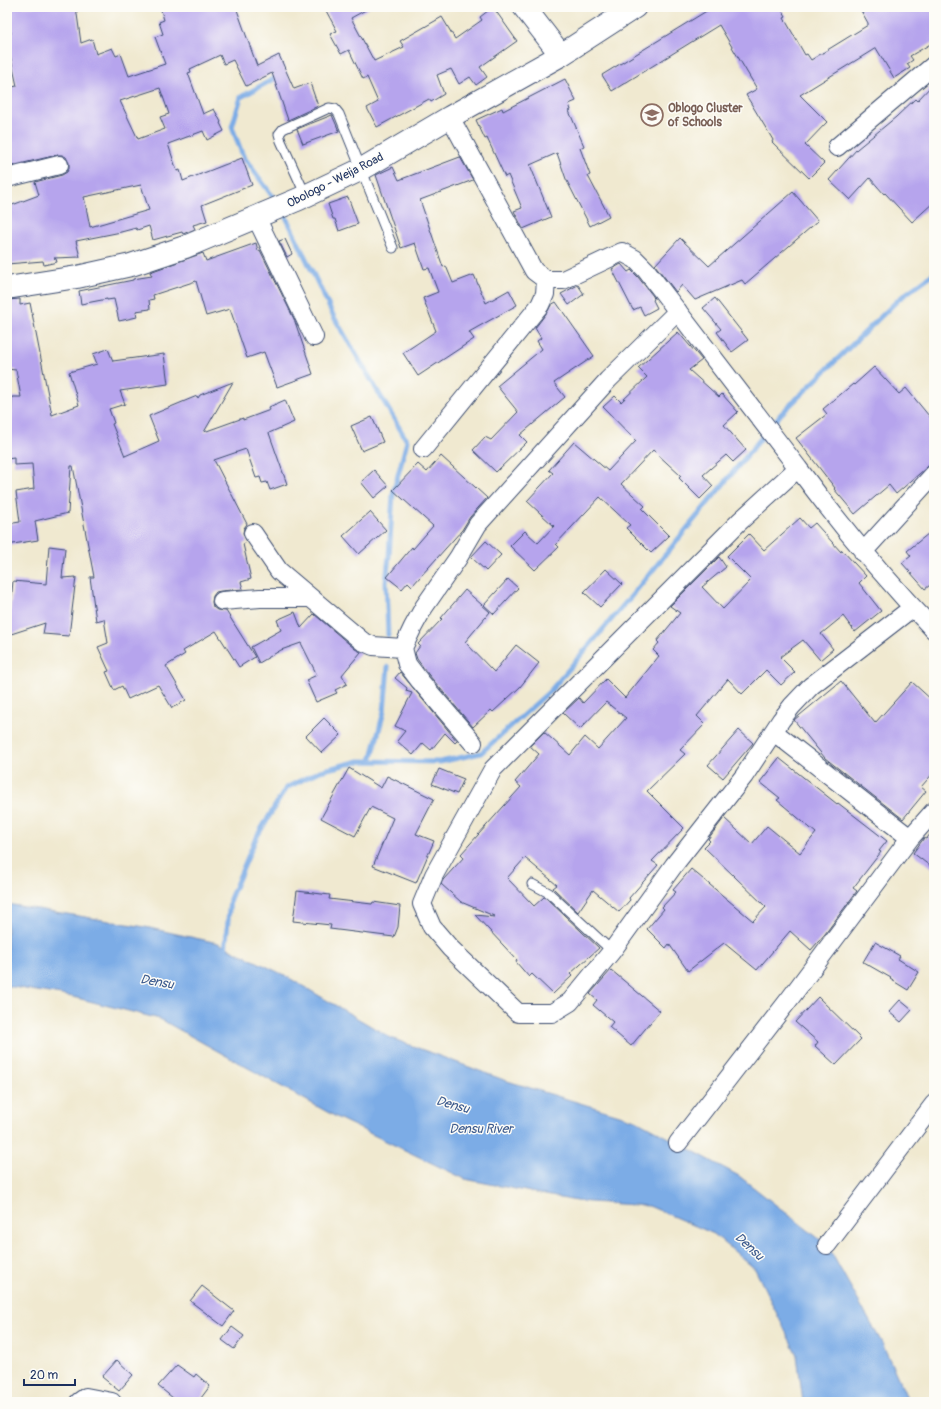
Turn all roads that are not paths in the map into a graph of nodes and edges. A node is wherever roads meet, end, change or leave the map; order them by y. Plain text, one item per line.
1 (524, 7) edge
2 (635, 7) edge
3 (561, 55) junction
4 (934, 65) edge
5 (450, 117) junction
6 (837, 147) dead end
7 (59, 165) dead end
8 (362, 169) junction
9 (7, 178) edge
10 (306, 196) junction
11 (256, 217) junction
12 (393, 248) dead end
13 (546, 280) junction
14 (7, 288) edge
15 (678, 311) junction
16 (314, 337) dead end
17 (423, 449) dead end
18 (798, 468) junction
19 (934, 474) edge
20 (253, 533) dead end
21 (863, 552) junction
22 (311, 598) junction
23 (222, 601) dead end
24 (912, 608) junction
25 (934, 630) edge
26 (403, 648) junction
27 (774, 732) junction
28 (472, 743) dead end
29 (934, 811) edge
30 (910, 838) junction
31 (532, 884) dead end
32 (612, 951) junction
33 (934, 1104) edge
34 (678, 1143) dead end
35 (827, 1245) dead end
36 (79, 1402) edge
37 (112, 1402) edge

1 - 3 street
2 - 3 street, Obologo - Weija Road
3 - 5 street, Obologo - Weija Road
4 - 6 street
5 - 8 street, Obologo - Weija Road
5 - 13 street
7 - 9 street
8 - 10 street, Obologo - Weija Road
8 - 10 lane
8 - 12 lane
10 - 11 street, Obologo - Weija Road
11 - 14 street, Obologo - Weija Road
11 - 16 street
13 - 15 street
13 - 17 street
15 - 18 street
15 - 26 street
18 - 21 street
18 - 32 street
19 - 21 street
20 - 22 street
21 - 24 street
22 - 23 street
22 - 26 street
24 - 25 street
24 - 27 street
26 - 28 street
27 - 30 street
27 - 32 street
29 - 30 street
30 - 34 street
31 - 32 lane
33 - 35 street
36 - 37 street

